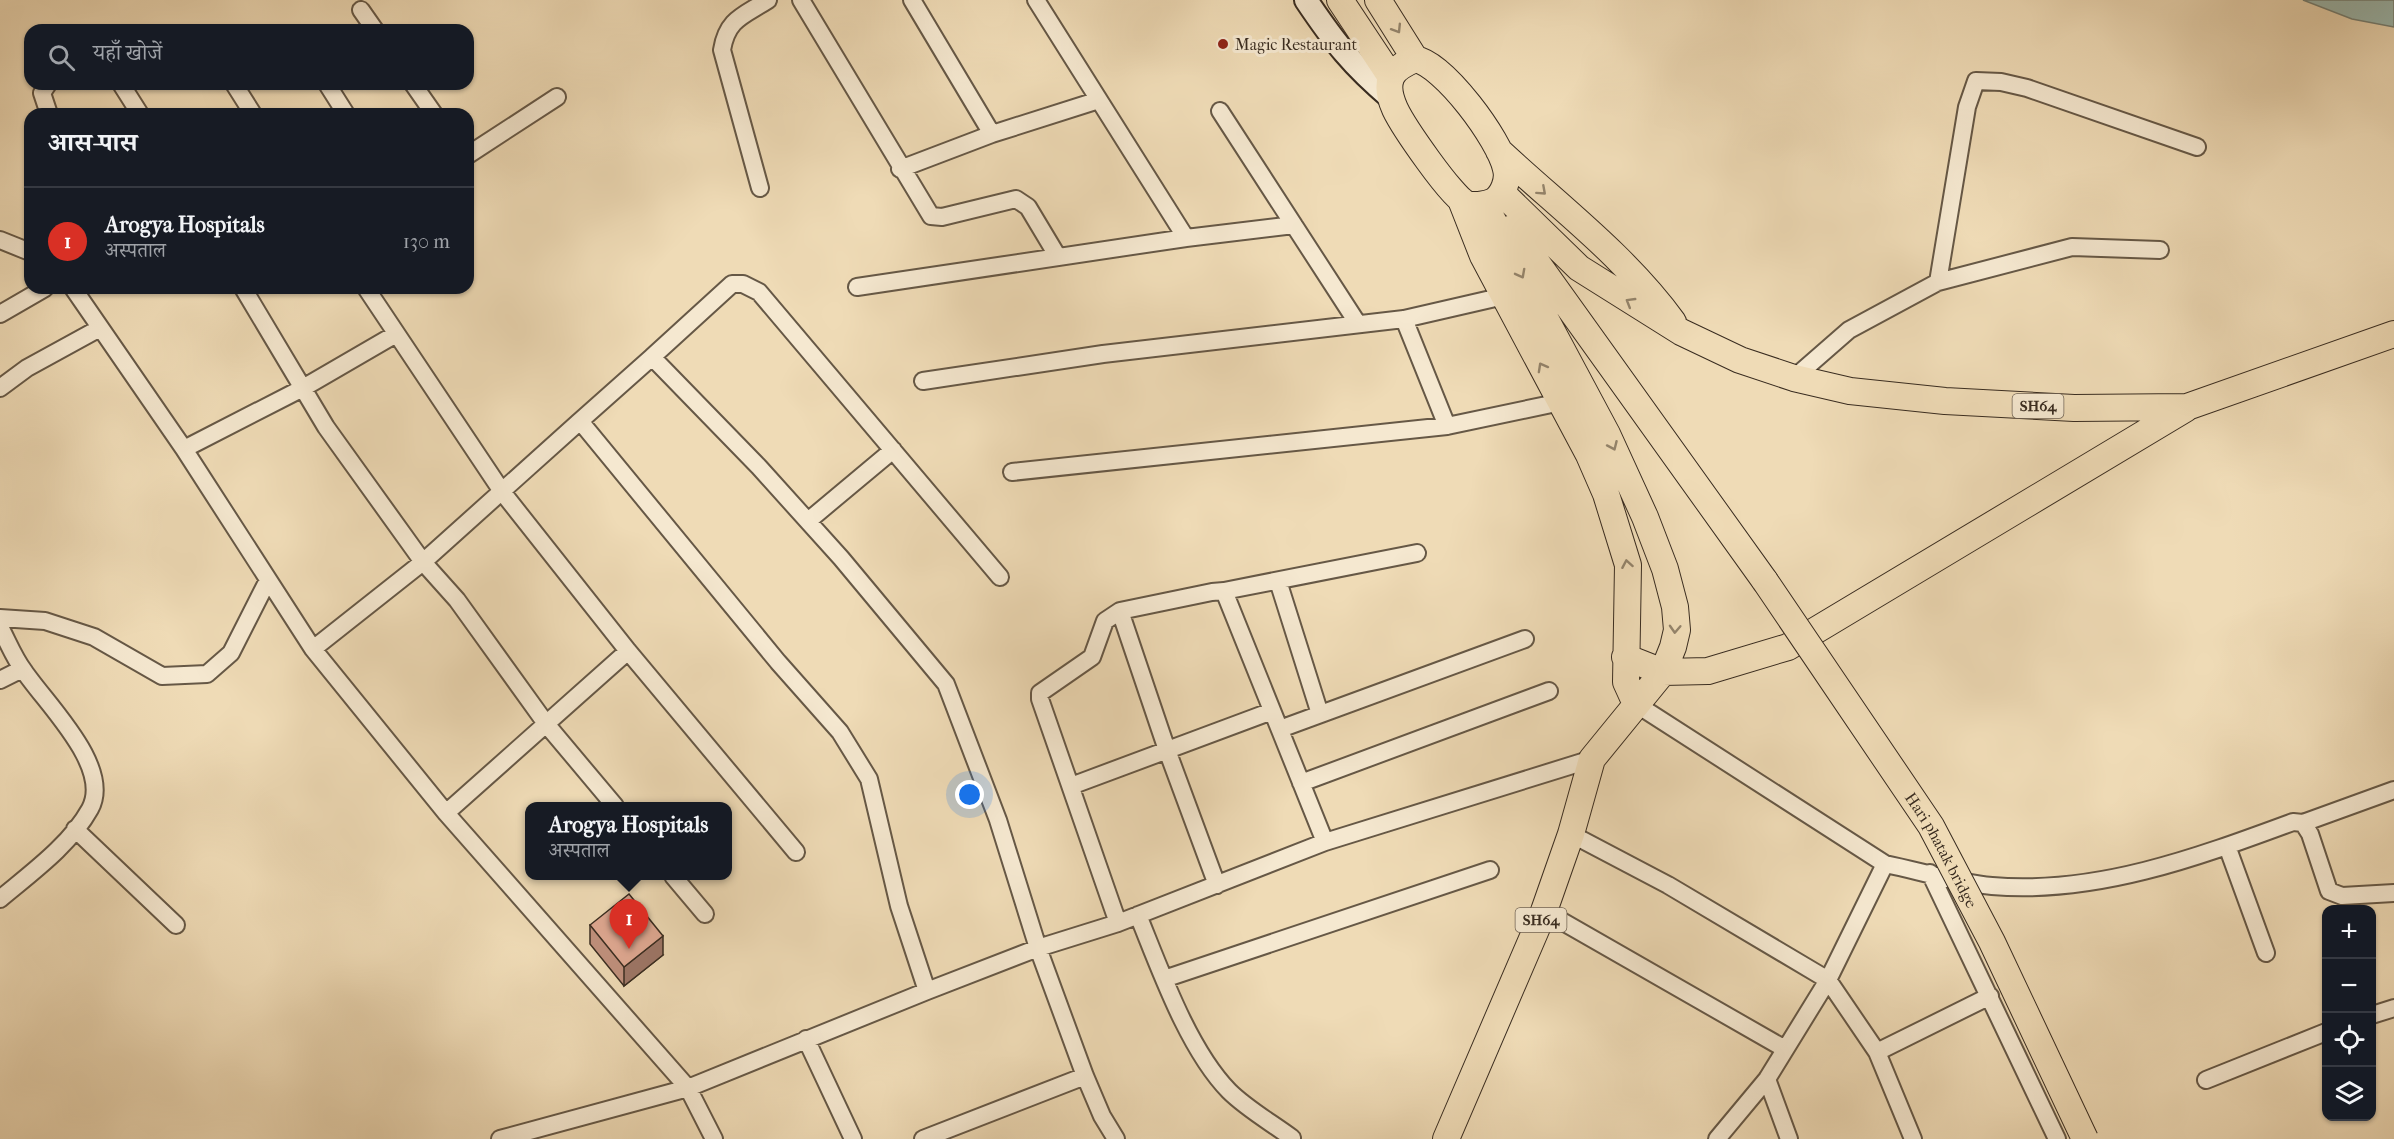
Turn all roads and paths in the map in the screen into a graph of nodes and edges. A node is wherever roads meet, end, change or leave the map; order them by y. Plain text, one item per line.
1 (768, 0) edge
2 (801, 0) edge
3 (912, 0) edge
4 (1036, 0) edge
5 (1306, 0) edge
6 (1340, 0) edge
7 (1378, 0) edge
8 (361, 10) dead end
9 (371, 24) edge
10 (1415, 59) junction
11 (1391, 88) junction
12 (44, 90) edge
13 (125, 90) edge
14 (238, 90) edge
15 (331, 90) edge
16 (417, 90) edge
17 (557, 97) dead end
18 (1099, 100) junction
19 (47, 108) edge
20 (136, 108) edge
21 (249, 108) edge
22 (342, 108) edge
23 (430, 108) edge
24 (1220, 111) dead end
25 (992, 134) junction
26 (2197, 147) dead end
27 (474, 151) edge
28 (1499, 151) junction
29 (900, 169) junction
30 (760, 188) dead end
31 (1485, 200) junction
32 (1294, 225) junction
33 (1186, 238) junction
34 (0, 240) edge
35 (24, 250) edge
36 (2160, 250) dead end
37 (1058, 257) junction
38 (1938, 282) junction
39 (857, 287) dead end
40 (35, 294) edge
41 (77, 294) edge
42 (247, 294) edge
43 (370, 294) edge
44 (1504, 296) junction
45 (0, 314) edge
46 (1404, 319) junction
47 (1358, 324) junction
48 (100, 328) junction
49 (1681, 332) junction
50 (396, 334) junction
51 (2394, 334) edge
52 (652, 357) junction
53 (1794, 378) junction
54 (923, 381) dead end
55 (0, 388) edge
56 (303, 388) junction
57 (1561, 402) junction
58 (2187, 407) junction
59 (580, 422) junction
60 (1447, 426) junction
61 (184, 449) junction
62 (893, 450) junction
63 (1012, 472) dead end
64 (503, 493) junction
65 (808, 521) junction
66 (1417, 553) dead end
67 (423, 562) junction
68 (1000, 577) dead end
69 (268, 580) junction
70 (1278, 581) junction
71 (1224, 591) junction
72 (1120, 611) junction
73 (0, 618) edge
74 (0, 627) edge
75 (1525, 639) dead end
76 (312, 649) junction
77 (628, 651) junction
78 (1625, 657) junction
79 (22, 669) junction
80 (1663, 672) junction
81 (0, 680) edge
82 (1549, 691) dead end
83 (1636, 704) junction
84 (1272, 711) junction
85 (1320, 714) junction
86 (547, 725) junction
87 (1280, 729) junction
88 (1167, 750) junction
89 (1592, 759) junction
90 (1301, 783) junction
91 (1071, 786) junction
92 (2394, 790) edge
93 (611, 802) edge
94 (446, 813) junction
95 (2303, 823) junction
96 (75, 829) junction
97 (1571, 834) junction
98 (1325, 842) junction
99 (2227, 846) junction
100 (796, 852) dead end
101 (1885, 864) junction
102 (1490, 870) dead end
103 (1930, 873) junction
104 (676, 880) edge
105 (1216, 885) junction
106 (2329, 891) junction
107 (2394, 893) edge
108 (0, 899) edge
109 (2329, 905) edge
110 (1544, 911) junction
111 (705, 914) dead end
112 (1138, 915) junction
113 (1118, 923) junction
114 (176, 926) dead end
115 (1038, 948) junction
116 (2266, 953) dead end
117 (1164, 979) junction
118 (1828, 980) junction
119 (927, 991) junction
120 (1990, 996) junction
121 (2394, 1008) edge
122 (2376, 1014) edge
123 (2322, 1034) edge
124 (806, 1039) junction
125 (1785, 1049) junction
126 (1877, 1052) junction
127 (1084, 1076) junction
128 (1767, 1079) junction
129 (2206, 1080) dead end
130 (688, 1088) junction
131 (1292, 1138) edge
132 (500, 1139) edge
133 (714, 1139) edge
134 (853, 1139) edge
135 (923, 1139) edge
136 (1116, 1139) edge
137 (1446, 1139) edge
138 (1717, 1139) edge
139 (1790, 1139) edge
140 (1913, 1139) edge
141 (2057, 1139) edge
142 (2085, 1139) edge

1 - 30 street
2 - 29 street
3 - 25 street
4 - 18 street
5 - 11 street
6 - 11 main road
7 -> 10 main road
8 - 9 street
10 - 11 main road
10 - 28 main road
11 - 31 main road
12 - 19 street
13 - 20 street
14 - 21 street
15 - 22 street
16 - 23 street
17 - 27 street
18 - 25 street
18 - 33 street
24 - 32 street
25 - 29 street
26 - 38 street
28 - 31 main road
28 -> 49 main road, SH64
29 - 37 street
31 - 44 main road
49 -> 31 main road, SH64
31 -> 80 main road, SH64
31 - 142 main road, Hari phatak bridge, bridge
32 - 33 street
32 - 47 street
33 - 37 street
34 - 35 street
36 - 38 street
37 - 39 street
38 - 53 street
40 - 45 street
41 - 48 street
42 - 56 street
43 - 50 street
44 - 46 street
57 -> 44 main road
46 - 47 street
46 - 60 street
47 - 54 street
48 - 55 street
48 - 61 street
49 - 53 main road, SH64
50 - 56 street
50 - 64 street
51 - 58 main road, SH64
52 - 59 street
52 - 62 street
52 - 65 street
53 - 58 main road, SH64
56 - 61 street
56 - 67 street
57 - 60 street
78 -> 57 main road
58 - 80 main road
59 - 64 street
59 - 119 street
60 - 63 street
61 - 69 street
62 - 65 street
62 - 68 street
64 - 67 street
64 - 77 street
65 - 115 street
66 - 70 street
67 - 76 street
67 - 86 street
69 - 73 street
69 - 76 street
70 - 71 street
70 - 85 street
71 - 72 street
71 - 84 street
72 - 88 street
72 - 91 street
74 - 79 street
75 - 85 street
76 - 94 street
77 - 86 street
77 - 100 street
78 - 80 main road
78 - 83 main road
79 - 81 street
79 - 96 street
80 - 83 main road, SH64
82 - 90 street
83 - 89 main road, SH64
83 - 101 street
84 - 87 street
84 - 88 street
85 - 87 street
86 - 93 street
86 - 94 street
87 - 90 street
88 - 91 street
88 - 105 street
89 - 97 main road, SH64
89 - 98 street
90 - 98 street
91 - 113 street
92 - 95 street
94 - 130 street
95 - 99 street
95 - 106 street
96 - 108 street
96 - 114 street
97 - 110 main road, SH64
97 - 118 street
98 - 105 street
99 - 103 street
99 - 116 street
101 - 103 street
101 - 118 street
102 - 117 street
103 - 120 street
104 - 111 street
105 - 112 street
106 - 107 street
106 - 109 street
110 - 125 street
110 - 137 main road, SH64
112 - 113 street
112 - 117 street
113 - 115 street
115 - 119 street
115 - 127 street
117 - 131 street
118 - 125 street
118 - 126 street
119 - 124 street
120 - 126 street
120 - 141 street
121 - 122 street
123 - 129 street
124 - 130 street
124 - 134 street
125 - 128 street
126 - 140 street
127 - 135 street
127 - 136 street
128 - 138 street
128 - 139 street
130 - 132 street
130 - 133 street

